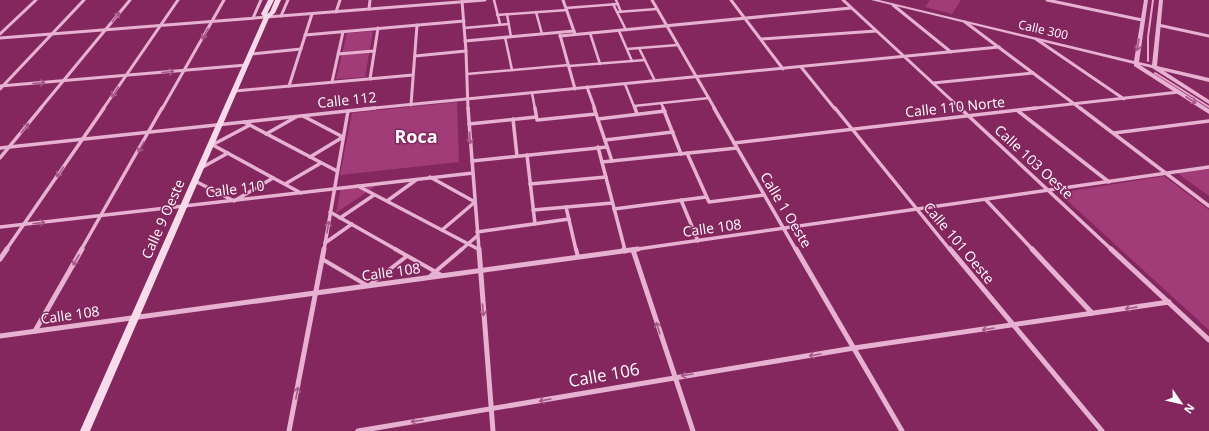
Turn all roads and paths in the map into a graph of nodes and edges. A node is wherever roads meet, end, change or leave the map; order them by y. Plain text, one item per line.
1 (36, 0) edge
2 (84, 0) edge
3 (130, 0) edge
4 (178, 0) edge
5 (224, 0) edge
6 (261, 0) edge
7 (271, 0) edge
8 (278, 0) edge
9 (288, 0) edge
10 (340, 0) edge
11 (370, 0) edge
12 (481, 0) edge
13 (486, 0) edge
14 (494, 0) edge
15 (563, 0) edge
16 (616, 0) edge
17 (652, 0) edge
18 (731, 0) edge
19 (843, 0) edge
20 (873, 0) edge
21 (1047, 0) edge
22 (1146, 0) edge
23 (1161, 0) edge
24 (462, 1) edge
25 (886, 1) edge
26 (613, 4) junction
27 (618, 4) junction
28 (893, 5) junction
29 (851, 8) junction
30 (369, 9) junction
31 (566, 9) junction
32 (657, 9) junction
33 (336, 12) junction
34 (536, 12) junction
35 (617, 12) junction
36 (621, 12) junction
37 (312, 14) junction
38 (507, 14) junction
39 (497, 15) junction
40 (281, 16) junction
41 (267, 17) junction
42 (253, 18) junction
43 (745, 18) junction
44 (1142, 20) junction
45 (464, 21) junction
46 (212, 22) junction
47 (965, 22) junction
48 (500, 24) junction
49 (508, 24) junction
50 (417, 25) junction
51 (1158, 25) junction
52 (161, 26) junction
53 (667, 26) junction
54 (378, 28) junction
55 (464, 28) junction
56 (106, 30) junction
57 (626, 30) junction
58 (619, 31) junction
59 (876, 31) junction
60 (343, 32) junction
61 (575, 33) junction
62 (590, 33) junction
63 (0, 34) edge
64 (52, 34) junction
65 (542, 34) junction
66 (560, 34) junction
67 (305, 35) junction
68 (1209, 36) edge
69 (505, 37) junction
70 (511, 37) junction
71 (0, 38) edge
72 (761, 39) junction
73 (1036, 39) junction
74 (465, 41) junction
75 (678, 44) junction
76 (999, 47) junction
77 (639, 48) junction
78 (301, 49) junction
79 (627, 49) junction
80 (374, 51) junction
81 (466, 51) junction
82 (951, 52) junction
83 (251, 54) junction
84 (338, 54) junction
85 (415, 56) junction
86 (904, 57) junction
87 (645, 60) junction
88 (632, 61) junction
89 (1136, 63) junction
90 (600, 64) junction
91 (246, 65) junction
92 (569, 65) junction
93 (801, 67) junction
94 (1154, 67) junction
95 (783, 69) junction
96 (512, 70) junction
97 (184, 71) junction
98 (1033, 73) junction
99 (467, 74) junction
100 (413, 75) junction
101 (126, 76) junction
102 (696, 77) junction
103 (370, 79) junction
104 (1209, 80) edge
105 (64, 81) junction
106 (655, 81) junction
107 (332, 82) junction
108 (625, 84) junction
109 (933, 84) junction
110 (2, 86) edge
111 (289, 86) junction
112 (587, 88) junction
113 (0, 89) edge
114 (575, 89) junction
115 (235, 91) junction
116 (1179, 92) junction
117 (532, 93) junction
118 (709, 98) junction
119 (467, 99) junction
120 (1124, 99) junction
121 (1207, 100) edge
122 (662, 103) junction
123 (1075, 104) junction
124 (411, 105) junction
125 (634, 106) junction
126 (348, 111) junction
127 (665, 111) junction
128 (1018, 111) junction
129 (1209, 112) edge
130 (596, 114) junction
131 (637, 114) junction
132 (296, 116) junction
133 (303, 116) junction
134 (968, 116) junction
135 (513, 119) junction
136 (536, 119) junction
137 (598, 119) junction
138 (1209, 121) edge
139 (244, 122) junction
140 (469, 124) junction
141 (219, 125) junction
142 (250, 125) junction
143 (852, 130) junction
144 (673, 132) junction
145 (148, 133) junction
146 (1114, 133) junction
147 (266, 134) junction
148 (343, 137) junction
149 (82, 140) junction
150 (605, 140) junction
151 (734, 143) junction
152 (212, 145) junction
153 (607, 146) junction
154 (10, 147) junction
155 (598, 147) junction
156 (0, 148) edge
157 (737, 148) junction
158 (687, 153) junction
159 (228, 154) junction
160 (681, 154) junction
161 (527, 155) junction
162 (517, 156) junction
163 (310, 157) junction
164 (0, 158) edge
165 (472, 161) junction
166 (612, 161) junction
167 (602, 162) junction
168 (320, 163) junction
169 (1209, 167) edge
170 (200, 169) junction
171 (337, 171) junction
172 (473, 173) junction
173 (1166, 173) junction
174 (606, 176) junction
175 (273, 178) junction
176 (430, 178) junction
177 (417, 179) junction
178 (195, 181) junction
179 (1109, 182) junction
180 (285, 184) junction
181 (530, 184) junction
182 (358, 186) junction
183 (334, 189) junction
184 (1049, 190) junction
185 (301, 193) junction
186 (374, 194) junction
187 (764, 196) junction
188 (706, 197) junction
189 (681, 200) junction
190 (986, 200) junction
191 (234, 201) junction
192 (387, 201) junction
193 (475, 202) junction
194 (612, 202) junction
195 (184, 206) junction
196 (1209, 206) edge
197 (566, 207) junction
198 (614, 209) junction
199 (533, 210) junction
200 (917, 210) junction
201 (330, 212) junction
202 (101, 216) junction
203 (340, 218) junction
204 (569, 219) junction
205 (352, 224) junction
206 (535, 224) junction
207 (24, 225) junction
208 (0, 227) edge
209 (785, 229) junction
210 (442, 230) junction
211 (477, 234) junction
212 (698, 241) junction
213 (325, 243) junction
214 (468, 244) junction
215 (478, 249) junction
216 (633, 250) junction
217 (625, 251) junction
218 (407, 256) junction
219 (578, 257) junction
220 (0, 259) edge
221 (322, 259) junction
222 (480, 271) junction
223 (435, 272) junction
224 (443, 276) junction
225 (428, 278) junction
226 (368, 286) junction
227 (316, 293) junction
228 (1169, 302) junction
229 (1092, 313) junction
230 (135, 318) junction
231 (1014, 325) junction
232 (35, 331) junction
233 (0, 336) edge
234 (1209, 340) edge
235 (854, 348) junction
236 (674, 377) junction
237 (492, 409) junction
238 (85, 431) edge
239 (289, 431) edge
240 (358, 431) edge
241 (493, 431) edge
242 (693, 431) edge
243 (902, 431) edge
244 (1102, 431) edge

1 - 63 street
2 - 64 street
56 -> 3 street
4 - 52 street
5 - 46 street
6 - 42 street
7 - 41 main road, Calle 9 Oeste
8 - 41 main road, Calle 9 Oeste
9 - 40 street
10 - 33 street
11 - 30 street
12 - 13 street
12 - 24 street
14 - 39 street
15 - 31 street
16 - 27 street
17 - 32 street, Calle 1 Oeste
18 - 43 street
19 - 29 street, Calle 103 Oeste
20 - 25 street, Calle 300
21 - 44 street
22 - 44 street
23 - 51 street
24 - 30 street
24 - 45 street
25 - 28 street, Calle 300
26 - 27 street
26 - 31 street
26 - 35 street
27 - 36 street
28 - 47 street, Calle 300
28 - 82 street
29 - 43 street
29 - 59 street, Calle 103 Oeste
30 - 33 street
31 - 34 street
31 - 61 street
32 - 36 street
32 - 53 street, Calle 1 Oeste
33 - 37 street
34 - 38 street
34 - 65 street
35 - 36 street
35 - 57 street
37 - 40 street
37 - 67 street
38 - 39 street
38 - 49 street
39 - 48 street
40 - 41 street
41 - 42 street
41 - 83 main road, Calle 9 Oeste
42 - 46 street
43 - 53 street
43 - 72 street
44 -> 89 street
45 - 50 street
45 - 55 street
46 - 52 street
46 -> 97 street
47 - 73 street, Calle 300
47 - 76 street
48 - 49 street
48 - 55 street
49 - 70 street
50 - 54 street
50 - 85 street
51 - 68 street
51 - 94 street
52 - 56 street
52 - 101 street
53 - 57 street
53 - 75 street, Calle 1 Oeste
54 - 60 street
54 - 80 street
55 - 74 street
56 - 64 street
56 - 105 street
57 - 58 street
58 - 62 street
58 - 79 street
59 - 72 street
59 - 86 street, Calle 103 Oeste
60 - 67 street
60 - 84 street
61 - 62 street
61 - 66 street
62 - 90 street
64 - 71 street
64 - 110 street
65 - 66 street
65 - 70 street
66 - 92 street
67 - 78 street
69 - 70 street
69 - 74 street
69 - 96 street
72 - 95 street
73 - 89 street, Calle 300
73 - 120 street
74 - 81 street
75 - 77 street
75 - 102 street, Calle 1 Oeste
76 - 82 street, Calle 112
76 - 98 street
77 - 79 street
77 - 87 street
78 - 83 street
78 - 111 street
79 - 88 street
80 - 84 street
80 - 103 street
81 - 85 street
81 - 99 street
82 - 86 street, Calle 112
83 - 91 main road, Calle 9 Oeste
84 - 107 street
85 - 100 street
86 - 93 street, Calle 112
86 - 109 street, Calle 103 Oeste
87 - 88 street
87 - 106 street
88 - 90 street
89 - 94 street, Calle 300
89 - 116 street
90 - 92 street
91 - 97 street
91 - 115 main road, Calle 9 Oeste
92 - 96 street
92 - 114 street
93 - 95 street, Calle 112
93 - 143 street, Calle 101 Oeste
94 - 104 street, Calle 300
94 - 121 street
95 - 102 street, Calle 112
96 - 99 street
101 -> 97 street
97 - 145 street
98 - 109 street
98 - 123 street
99 - 119 street
100 - 103 street
100 - 124 street
101 - 105 street
101 -> 149 street
102 - 106 street, Calle 112
102 - 118 street, Calle 1 Oeste
103 - 107 street
110 -> 105 street
154 -> 105 street
106 - 108 street, Calle 112
107 - 111 street
108 - 112 street, Calle 112
108 - 125 street
109 - 134 street, Calle 103 Oeste
110 - 113 street
111 - 115 street
112 - 114 street, Calle 112
112 - 130 street
114 - 117 street, Calle 112
115 - 141 main road, Calle 9 Oeste
116 - 120 street, Calle 110 Norte
116 -> 129 street
117 - 119 street, Calle 112
117 - 136 street
118 - 122 street
118 - 151 street, Calle 1 Oeste
119 - 124 street, Calle 112
119 - 140 street
120 - 123 street, Calle 110 Norte
122 - 125 street
122 - 127 street
123 - 128 street, Calle 110 Norte
123 - 146 street
124 - 126 street, Calle 112
125 - 131 street
126 - 133 street, Calle 112
126 - 148 street
127 - 131 street
127 - 144 street
128 - 134 street, Calle 110 Norte
128 - 179 street
130 - 136 street
130 - 137 street
131 - 137 street
132 - 133 street, Calle 112
132 - 139 street, Calle 112
132 - 147 street
133 - 148 street
134 - 143 street, Calle 110 Norte
134 - 184 street, Calle 103 Oeste
135 - 136 street
135 - 140 street
135 - 162 street
137 - 150 street
138 - 146 street
139 - 141 street, Calle 112
139 - 142 street
140 -> 165 street
141 - 145 street, Calle 112
141 - 152 main road, Calle 9 Oeste
142 - 147 street
142 - 152 street
143 - 151 street, Calle 110 Norte
143 - 200 street, Calle 101 Oeste
144 - 150 street
144 - 160 street
145 - 149 street, Calle 112
145 -> 202 street
146 - 173 street
147 - 163 street
148 - 163 street
148 - 171 street
149 - 154 street, Calle 112
149 -> 207 street
150 - 153 street
151 - 157 street, Calle 1 Oeste
152 - 159 street
152 - 170 main road, Calle 9 Oeste
153 - 155 street
153 - 166 street
154 - 156 street, Calle 112
154 - 164 street
155 - 161 street
155 - 167 street
157 - 158 street
157 - 187 street, Calle 1 Oeste
158 - 160 street
158 - 188 street
159 - 170 street
159 - 175 street
160 - 166 street
161 - 162 street
161 - 181 street
162 - 165 street
163 - 168 street
165 - 172 street
166 - 167 street
167 - 174 street
168 - 171 street
168 - 180 street
169 - 173 street, Calle 108
170 - 178 main road, Calle 9 Oeste
171 - 183 street
172 - 176 street, Calle 110
172 - 193 street
173 - 179 street, Calle 108
173 - 196 street
174 - 181 street
174 - 194 street
175 - 180 street
175 - 191 street
176 - 177 street, Calle 110
176 - 193 street
177 - 182 street, Calle 110
177 - 192 street
178 - 191 street
178 - 195 main road, Calle 9 Oeste
179 - 184 street, Calle 108
180 - 185 street
181 - 199 street
182 - 183 street, Calle 110
182 - 186 street
183 - 185 street, Calle 110
183 - 201 street
184 - 190 street, Calle 108
184 - 228 street, Calle 103 Oeste
185 - 191 street, Calle 110
186 - 192 street
186 - 203 street
187 - 188 street
187 - 209 street, Calle 1 Oeste
188 - 189 street
189 - 198 street
189 - 212 street
190 - 200 street, Calle 108
190 - 229 street
191 - 195 street, Calle 110
192 - 210 street
193 - 210 street
193 - 211 street
194 - 197 street
194 - 198 street
195 - 202 street, Calle 110
195 - 230 main road, Calle 9 Oeste
197 - 199 street
197 - 204 street
198 - 217 street
199 - 206 street
200 - 209 street, Calle 108
200 - 231 street, Calle 101 Oeste
201 - 203 street
213 -> 201 street
207 -> 202 street, Calle 110
202 -> 232 street
203 - 205 street
204 - 206 street
204 - 219 street
205 - 213 street
205 - 218 street
206 - 211 street
207 - 208 street, Calle 110
207 - 220 street
209 - 212 street, Calle 108
209 - 235 street, Calle 1 Oeste
210 - 214 street
211 - 214 street
211 - 215 street
212 - 216 street, Calle 108
213 - 221 street
214 - 215 street
214 - 223 street
215 - 222 street
216 - 217 street, Calle 108
236 -> 216 street
217 - 219 street, Calle 108
218 - 223 street
218 - 226 street
219 - 222 street, Calle 108
221 - 226 street
221 - 227 street
222 - 224 street, Calle 108
222 -> 237 street
223 - 224 street
223 - 225 street
224 - 225 street, Calle 108
225 - 226 street, Calle 108
226 - 227 street, Calle 108
227 - 230 street, Calle 108
239 -> 227 street
228 -> 229 street, Calle 106
228 - 234 street, Calle 103 Oeste
229 - 231 street, Calle 106
230 - 232 street, Calle 108
230 - 238 main road, Calle 9 Oeste
231 -> 235 street, Calle 106
231 - 244 street, Calle 101 Oeste
232 - 233 street, Calle 108
235 -> 236 street, Calle 106
235 - 243 street, Calle 1 Oeste
236 -> 237 street, Calle 106
236 - 242 street
237 -> 240 street, Calle 106
237 - 241 street

